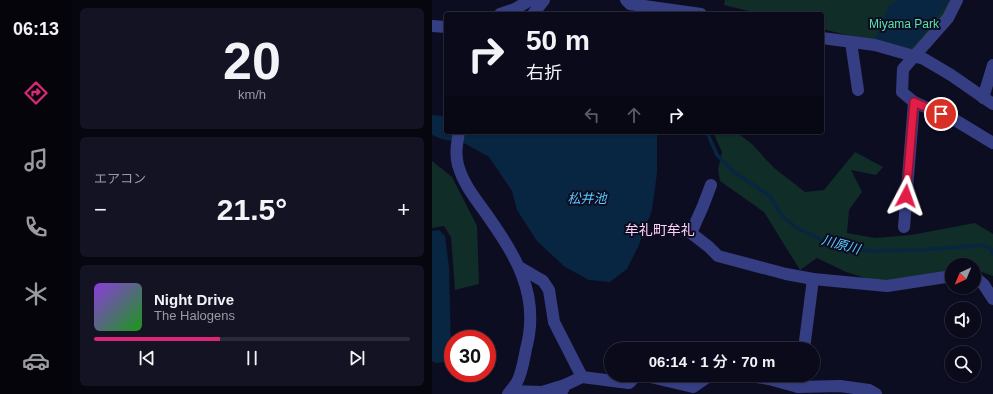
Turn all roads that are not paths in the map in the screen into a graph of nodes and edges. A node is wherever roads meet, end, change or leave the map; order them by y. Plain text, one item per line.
1 (530, 0) edge
2 (544, 0) edge
3 (626, 0) edge
4 (957, 0) edge
5 (506, 12) edge
6 (535, 12) edge
7 (687, 12) edge
8 (432, 26) edge
9 (444, 27) edge
10 (824, 38) edge
11 (851, 42) junction
12 (913, 56) junction
13 (993, 68) edge
14 (858, 90) dead end
15 (988, 101) edge
16 (914, 102) junction
17 (459, 134) edge
18 (993, 143) edge
19 (711, 185) dead end
20 (904, 227) dead end
21 (519, 267) junction
22 (945, 277) edge
23 (813, 279) junction
24 (981, 282) edge
25 (993, 299) edge
26 (805, 342) edge
27 (582, 377) junction
28 (604, 380) edge
29 (672, 382) edge
30 (700, 382) edge
31 (779, 382) edge
32 (799, 382) edge
33 (798, 388) junction
34 (563, 389) edge
35 (510, 392) edge
36 (876, 394) edge

1 - 5 street
2 - 6 street
3 - 7 street
4 - 12 street
8 - 9 street
10 - 11 street
11 - 12 street
11 - 14 street
12 - 15 street
12 - 16 street
13 - 15 street
16 - 18 street
16 - 20 street
17 - 21 street
19 - 23 street
21 - 27 street
21 - 35 street
22 - 23 street
23 - 26 street
24 - 25 street
27 - 28 street
27 - 34 street
29 - 30 street
31 - 33 street
32 - 33 street
33 - 36 street
34 - 35 street

